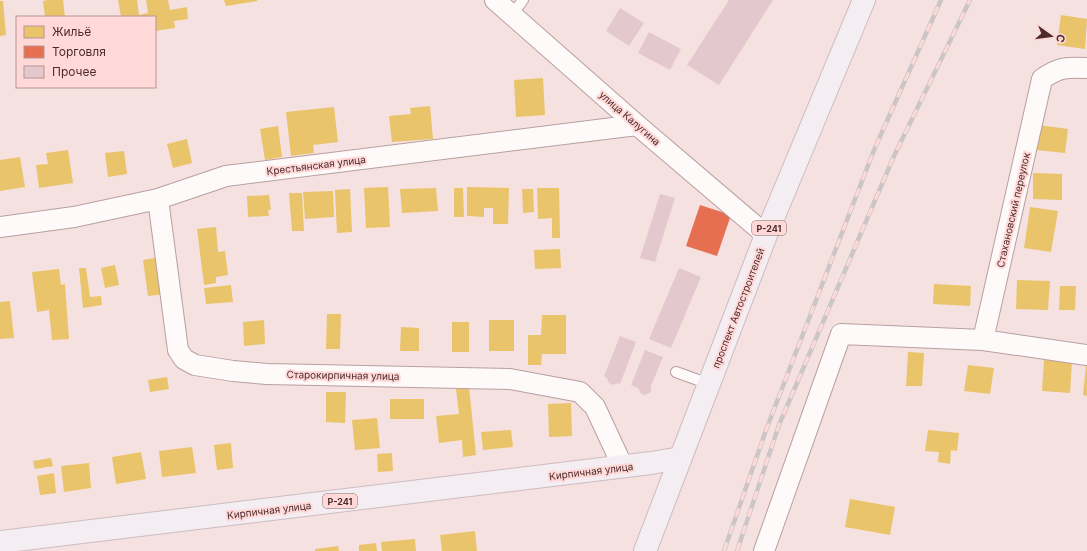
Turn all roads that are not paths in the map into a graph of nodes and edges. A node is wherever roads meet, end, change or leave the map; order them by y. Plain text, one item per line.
1 (495, 0) edge
2 (864, 0) edge
3 (517, 8) edge
4 (1087, 68) edge
5 (637, 125) junction
6 (158, 199) junction
7 (0, 227) edge
8 (766, 235) junction
9 (984, 340) junction
10 (1087, 355) edge
11 (676, 372) dead end
12 (709, 384) junction
13 (681, 458) junction
14 (623, 467) junction
15 (0, 542) edge
16 (645, 551) edge
17 (764, 551) edge

1 - 3 street, улица Калугина
2 - 8 highway, проспект Автостроителей / Р-241
3 - 5 street, улица Калугина
4 - 9 street, Стахановский переулок
5 - 6 street, Крестьянская улица
5 - 8 street, улица Калугина
6 - 7 street, Крестьянская улица
6 - 14 street, Старокирпичная улица
8 - 12 highway, проспект Автостроителей / Р-241
9 - 10 street
9 - 17 street
11 - 12 lane
12 - 13 highway, проспект Автостроителей / Р-241
13 - 14 highway, Кирпичная улица / Р-241
13 - 16 highway, проспект Автостроителей / Р-241
14 - 15 highway, Кирпичная улица / Р-241

